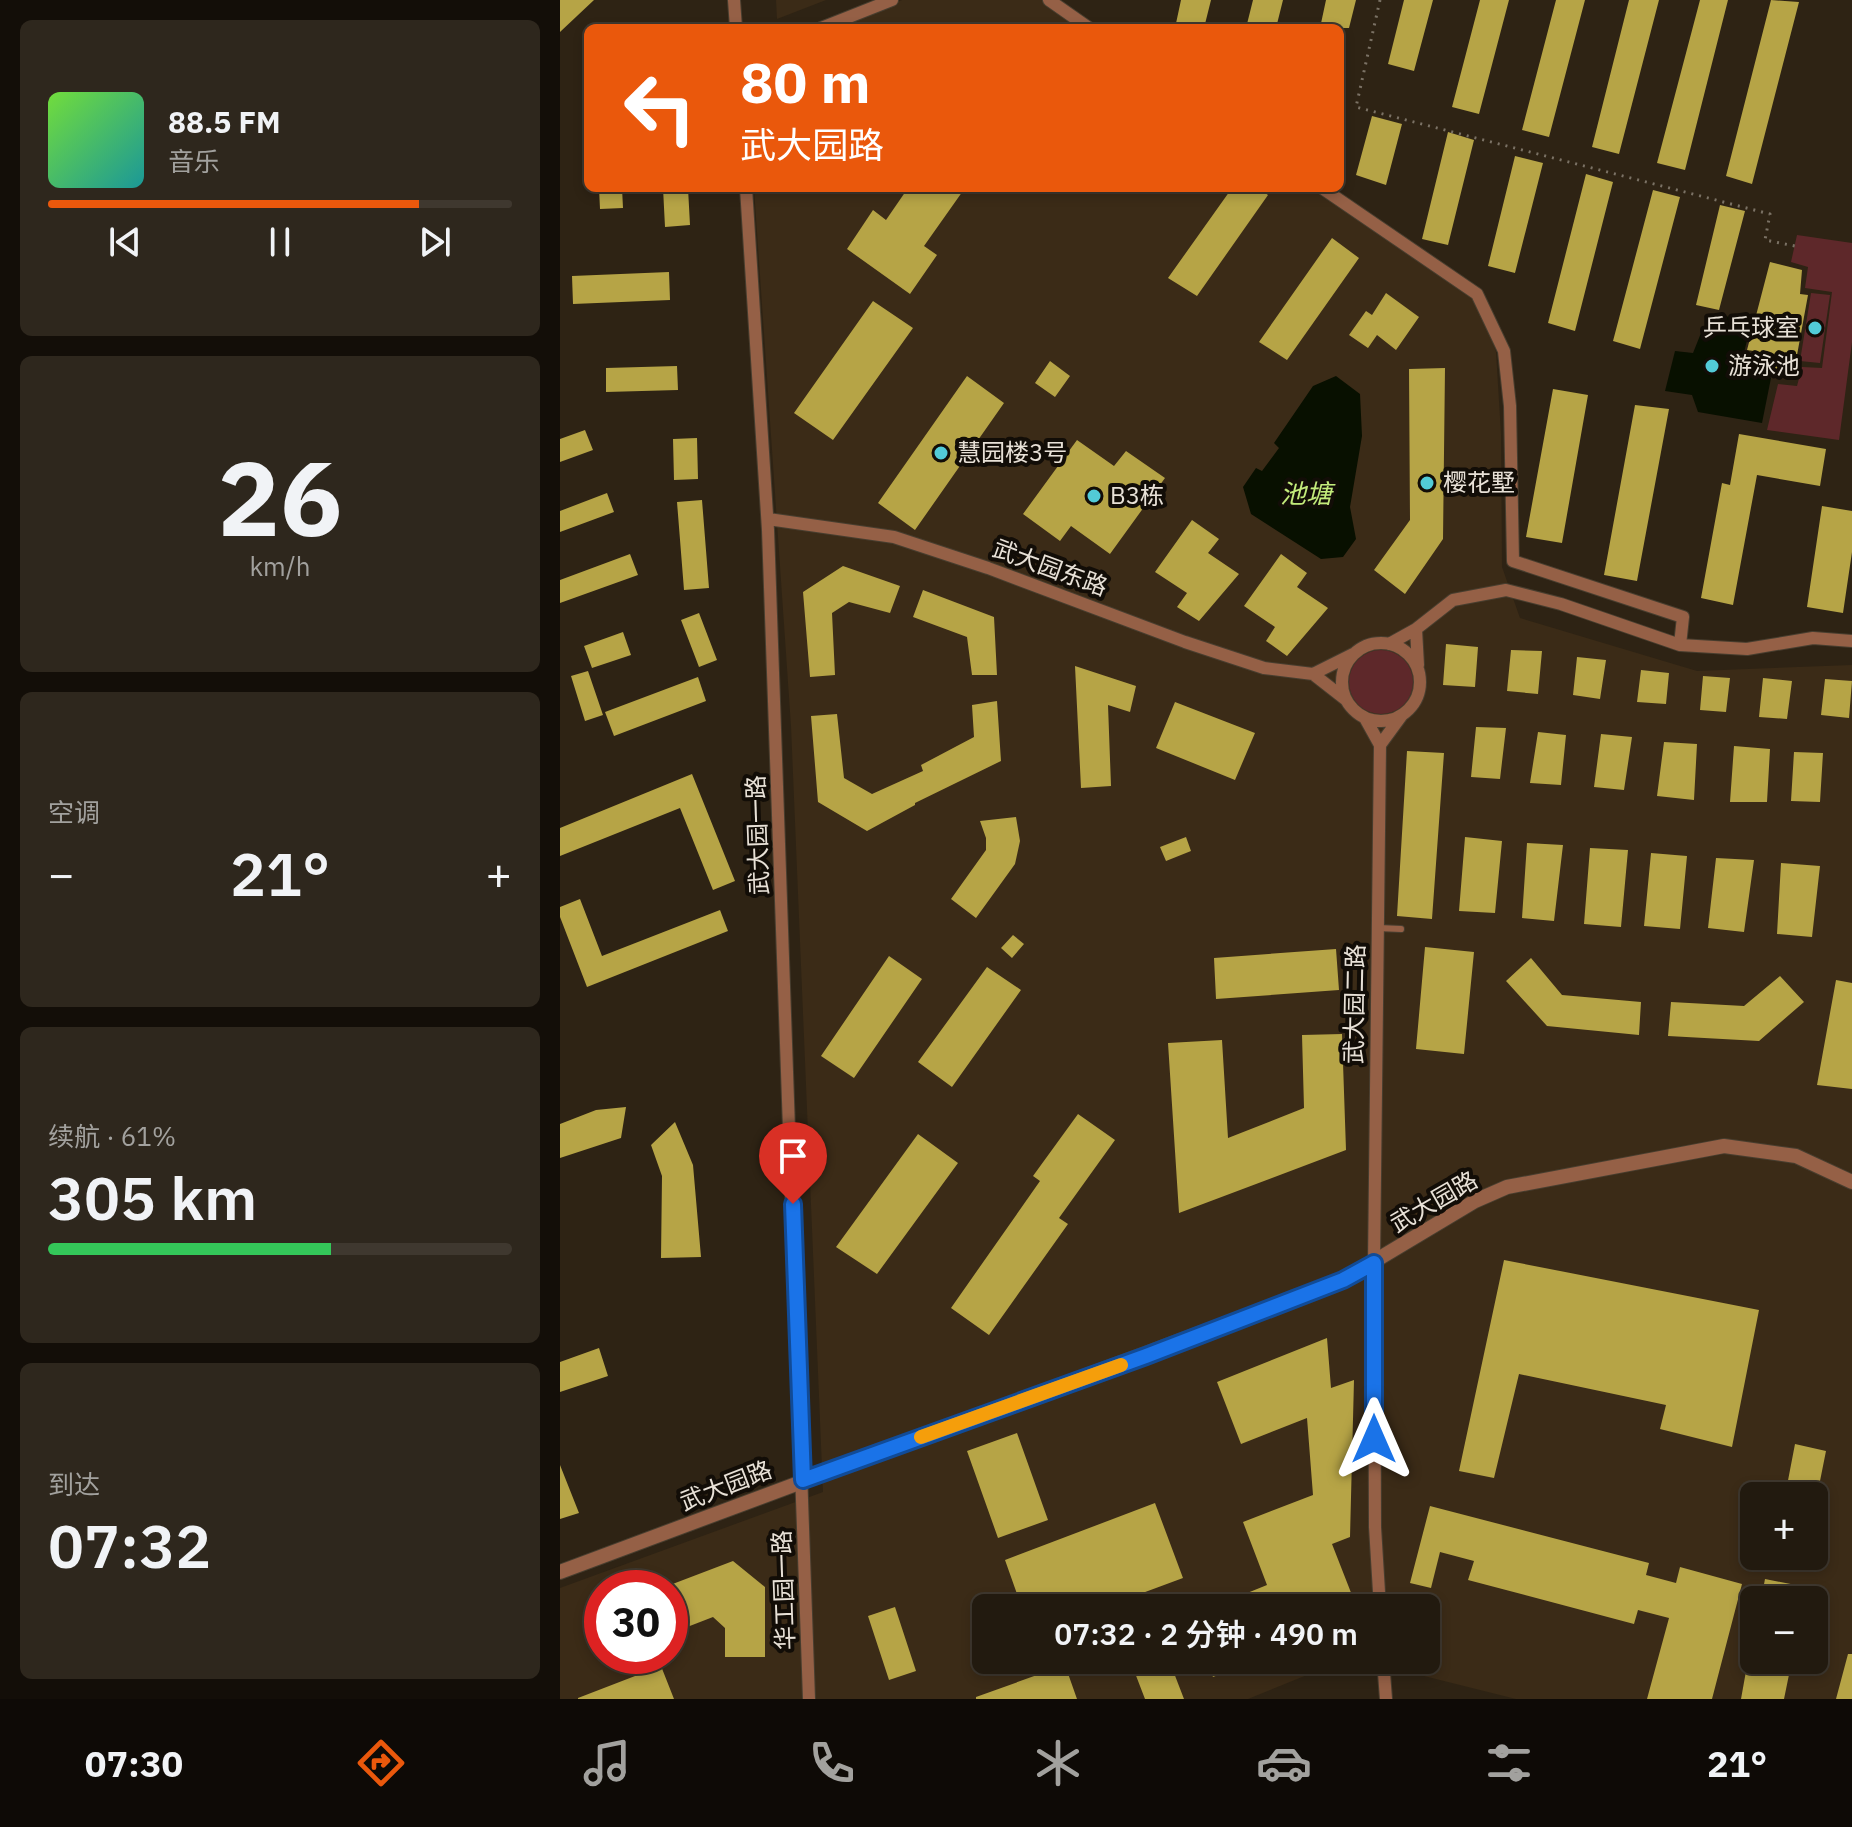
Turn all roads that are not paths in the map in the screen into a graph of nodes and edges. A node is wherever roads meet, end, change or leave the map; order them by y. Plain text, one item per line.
1 (734, 0) edge
2 (892, 0) edge
3 (1049, 0) edge
4 (736, 24) edge
5 (831, 24) edge
6 (1083, 24) edge
7 (746, 192) edge
8 (1328, 192) edge
9 (768, 519) junction
10 (1416, 629) junction
11 (1852, 641) edge
12 (1389, 644) junction
13 (1680, 645) junction
14 (1354, 654) junction
15 (1418, 669) junction
16 (1313, 674) junction
17 (1346, 700) junction
18 (1402, 715) junction
19 (1365, 718) junction
20 (1380, 745) junction
21 (1378, 928) junction
22 (1401, 929) dead end
23 (1852, 1182) edge
24 (1374, 1263) junction
25 (803, 1480) junction
26 (560, 1572) edge
27 (1379, 1594) edge
28 (1384, 1674) edge
29 (809, 1699) edge
30 (1386, 1699) edge

1 - 4 street
2 - 5 street
3 - 6 street
7 - 9 street, 武大园一路
8 - 13 street
9 - 16 street, 武大园东路
9 - 25 street, 武大园一路
10 - 12 street
10 - 13 street
10 - 15 street
11 - 13 street
12 - 14 street
12 - 15 street
14 - 16 street
14 - 17 street
15 - 18 street
16 - 17 street
17 - 19 street
18 - 19 street
18 - 20 street
19 - 20 street
20 - 21 street, 武大园二路
21 - 22 lane
21 - 24 street, 武大园二路
23 - 24 street, 武大园路
24 - 25 street, 武大园路
24 - 27 street, 武大园二路
25 - 26 street, 武大园路
25 - 29 street, 华工园一路
28 - 30 street

